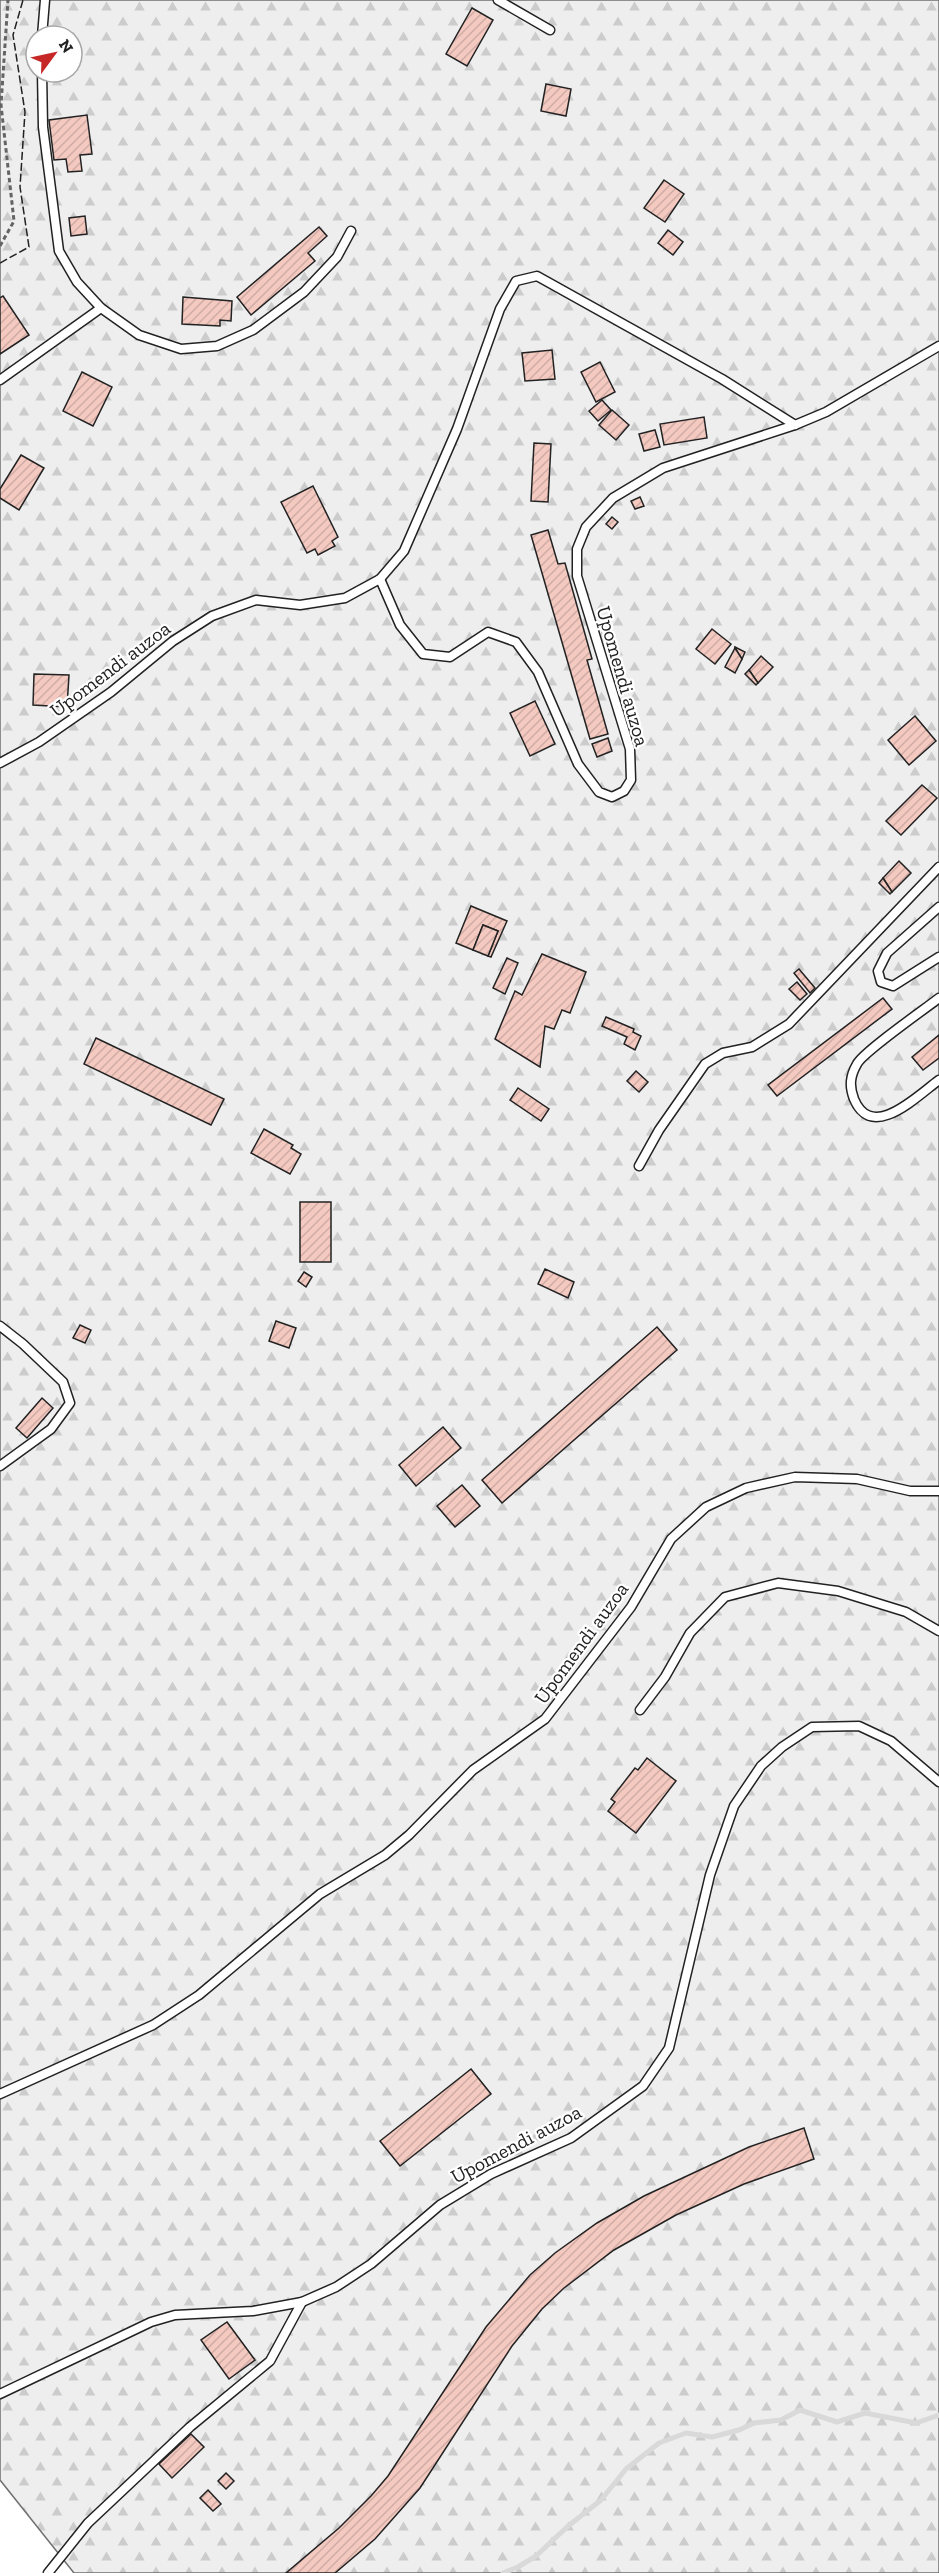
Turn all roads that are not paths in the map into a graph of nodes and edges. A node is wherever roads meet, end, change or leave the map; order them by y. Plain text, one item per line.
1 (45, 0) edge
2 (498, 0) edge
3 (43, 24) edge
4 (550, 30) dead end
5 (42, 84) edge
6 (351, 231) dead end
7 (102, 308) junction
8 (939, 346) edge
9 (0, 380) edge
10 (795, 425) junction
11 (380, 579) junction
12 (0, 763) edge
13 (939, 867) edge
14 (939, 907) edge
15 (939, 957) edge
16 (939, 998) edge
17 (939, 1080) edge
18 (639, 1166) dead end
19 (0, 1326) edge
20 (0, 1466) edge
21 (939, 1491) edge
22 (939, 1631) edge
23 (640, 1710) dead end
24 (939, 1782) edge
25 (0, 2094) edge
26 (302, 2302) junction
27 (0, 2394) edge
28 (48, 2573) edge

1 - 3 lane
2 - 4 lane
5 - 7 lane
6 - 7 lane
7 - 9 lane
8 - 10 lane, Upomendi auzoa
10 - 11 lane, Upomendi auzoa
10 - 11 lane, Upomendi auzoa
11 - 12 lane, Upomendi auzoa
13 - 18 lane
14 - 15 lane
16 - 17 lane
19 - 20 lane
21 - 25 lane, Upomendi auzoa
22 - 23 lane
24 - 26 lane, Upomendi auzoa
26 - 27 lane, Upomendi auzoa
26 - 28 lane

